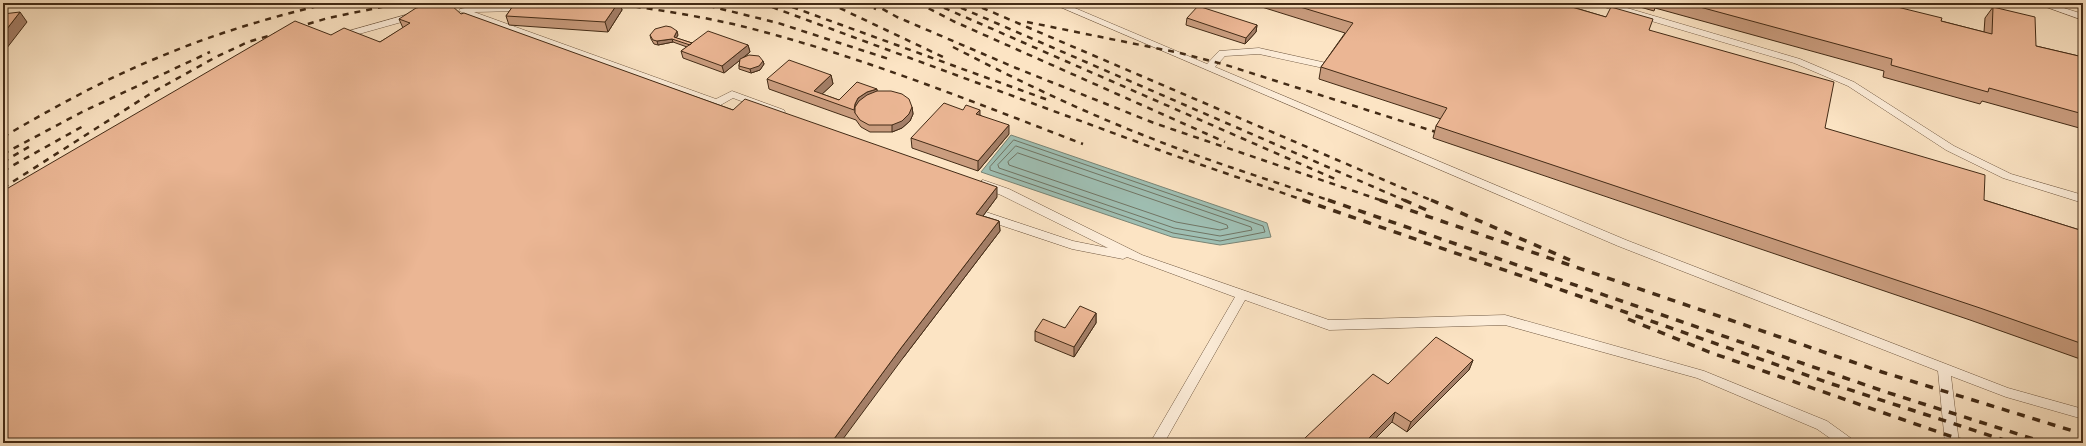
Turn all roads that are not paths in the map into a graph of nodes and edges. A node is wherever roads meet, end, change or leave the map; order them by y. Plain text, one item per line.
1 (1055, 3) edge
2 (1600, 3) edge
3 (2039, 3) edge
4 (2058, 3) edge
5 (519, 8) edge
6 (2070, 13) junction
7 (419, 15) edge
8 (2083, 17) edge
9 (333, 39) edge
10 (1328, 66) edge
11 (1209, 68) junction
12 (717, 103) junction
13 (707, 109) edge
14 (791, 116) edge
15 (976, 181) edge
16 (2083, 199) edge
17 (983, 216) edge
18 (1138, 258) junction
19 (1242, 295) junction
20 (1944, 368) junction
21 (2083, 414) edge
22 (1157, 443) edge
23 (1847, 443) edge
24 (1952, 443) edge

1 - 11 lane
2 - 16 lane
3 - 6 lane
4 - 6 lane
5 - 12 lane
6 - 8 lane
7 - 9 lane
10 - 11 lane
11 - 20 lane
12 - 13 lane
12 - 14 lane
15 - 18 lane
17 - 18 lane
18 - 19 lane
19 - 22 lane
19 - 23 lane
20 - 21 lane
20 - 24 lane

